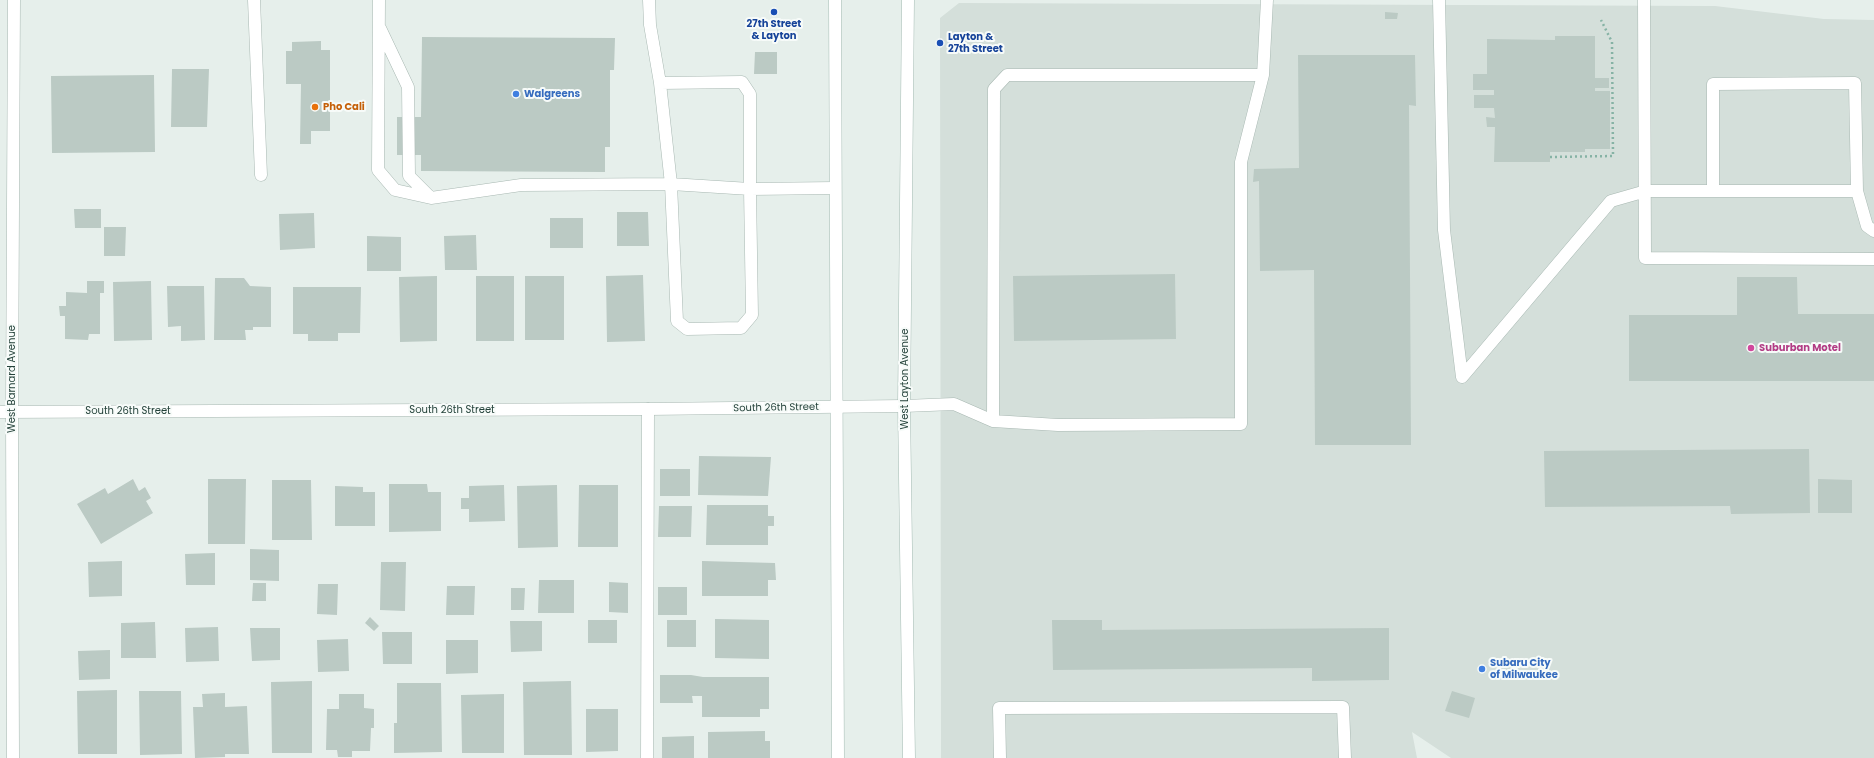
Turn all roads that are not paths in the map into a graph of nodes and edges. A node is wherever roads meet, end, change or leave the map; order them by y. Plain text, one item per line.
1 (14, 0) edge
2 (254, 0) edge
3 (379, 0) edge
4 (649, 0) edge
5 (835, 0) edge
6 (908, 0) edge
7 (1267, 0) edge
8 (1439, 0) edge
9 (1644, 0) edge
10 (379, 25) junction
11 (1263, 75) junction
12 (660, 83) junction
13 (261, 175) dead end
14 (671, 184) junction
15 (835, 188) junction
16 (750, 189) junction
17 (1713, 190) junction
18 (1646, 191) junction
19 (1857, 191) junction
20 (431, 198) junction
21 (1874, 231) edge
22 (1874, 259) edge
23 (904, 406) junction
24 (836, 407) junction
25 (648, 409) junction
26 (6, 412) edge
27 (993, 421) junction
28 (13, 758) edge
29 (647, 758) edge
30 (838, 758) edge
31 (909, 758) edge
32 (1000, 758) edge
33 (1344, 758) edge

1 - 26 street, West Barnard Avenue
2 - 13 street
3 - 10 street
4 - 12 street
5 - 15 street
6 - 23 street, West Layton Avenue
7 - 11 street
8 - 18 street
9 - 18 street
10 - 20 street
10 - 20 street
11 - 27 street
11 - 27 street
12 - 14 street
12 - 16 street
14 - 16 street
14 - 16 street
14 - 20 street
15 - 16 street
15 - 24 street
17 - 18 street
17 - 19 street
17 - 19 street
18 - 22 street
19 - 21 street
23 - 24 street, South 26th Street
23 - 27 street, South 26th Street
23 - 31 street, West Layton Avenue
24 - 25 street, South 26th Street
24 - 30 street
25 - 26 street, South 26th Street
25 - 29 street
26 - 28 street, West Barnard Avenue
32 - 33 street

